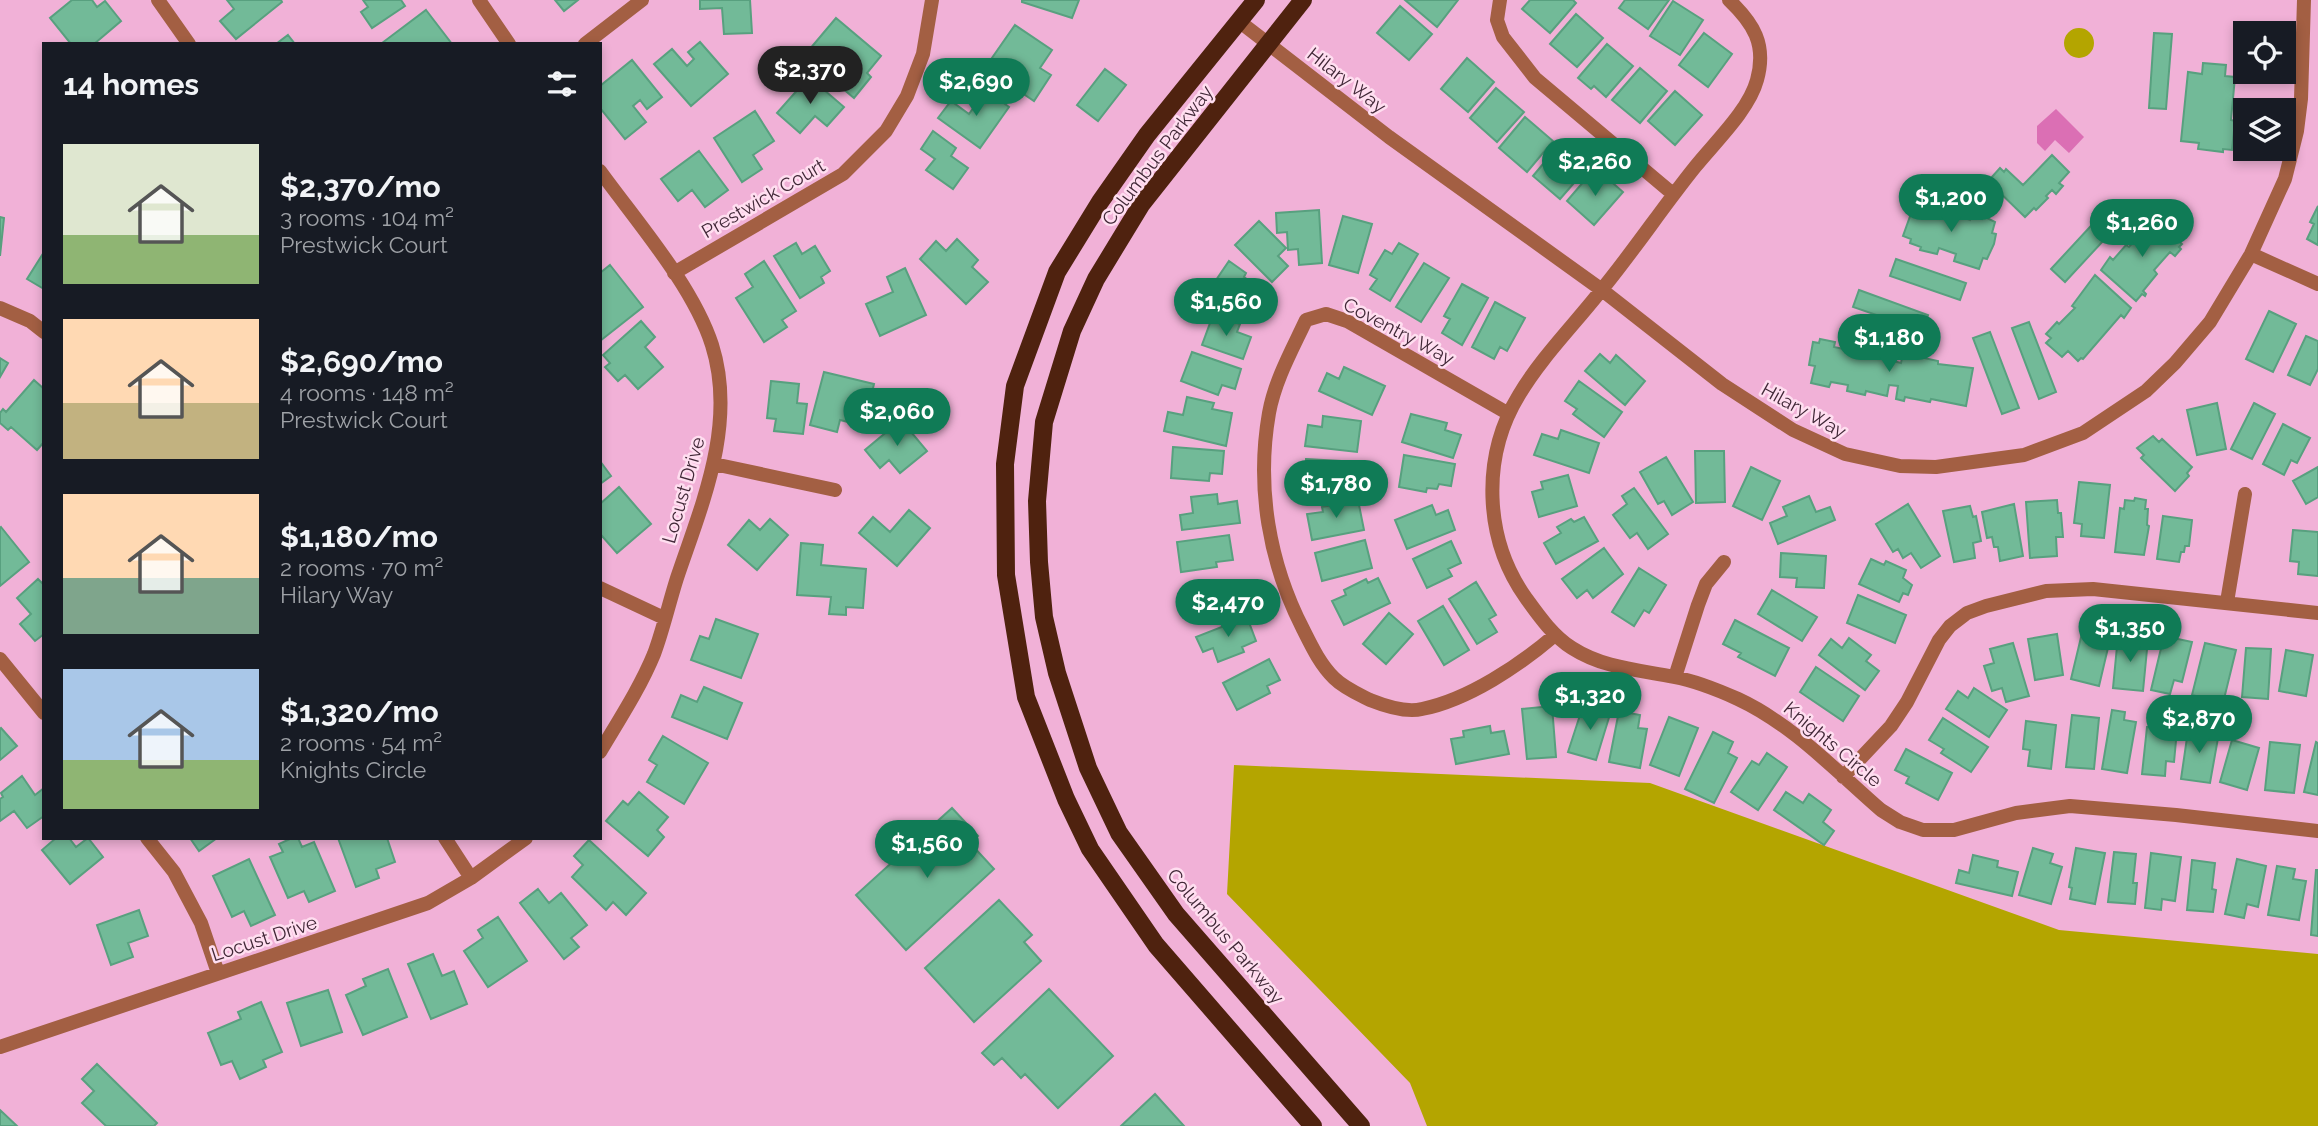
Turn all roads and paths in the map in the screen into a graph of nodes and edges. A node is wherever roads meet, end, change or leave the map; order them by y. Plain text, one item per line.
1 (158, 0) edge
2 (479, 0) edge
3 (642, 0) edge
4 (932, 0) edge
5 (1256, 0) edge
6 (1303, 0) edge
7 (1500, 0) edge
8 (1729, 0) edge
9 (2304, 0) edge
10 (1240, 22) junction
11 (188, 42) edge
12 (508, 42) edge
13 (588, 42) edge
14 (1269, 44) junction
15 (602, 174) edge
16 (1673, 194) junction
17 (2251, 254) junction
18 (674, 273) junction
19 (2318, 284) edge
20 (1602, 290) junction
21 (0, 308) edge
22 (42, 330) edge
23 (1509, 414) junction
24 (714, 464) junction
25 (835, 490) dead end
26 (2245, 494) dead end
27 (1724, 562) dead end
28 (602, 589) edge
29 (2227, 603) junction
30 (2318, 613) edge
31 (664, 618) junction
32 (1555, 635) junction
33 (1, 662) edge
34 (1675, 677) junction
35 (42, 711) edge
36 (602, 748) edge
37 (1843, 777) junction
38 (2318, 831) edge
39 (149, 840) edge
40 (446, 840) edge
41 (523, 840) edge
42 (471, 878) junction
43 (218, 973) junction
44 (0, 1047) edge
45 (1313, 1126) edge
46 (1361, 1126) edge

1 - 11 street
2 - 12 street
3 - 13 street
4 - 18 street, Prestwick Court
5 - 10 main road, Columbus Parkway
6 - 14 main road, Columbus Parkway
7 - 16 street
8 - 16 street, Knights Circle
9 - 17 street, Hilary Way
10 - 14 street, Hilary Way
10 - 45 main road, Columbus Parkway
14 - 20 street, Hilary Way
14 - 46 main road, Columbus Parkway
15 - 18 street, Locust Drive
16 - 20 street, Knights Circle
17 - 19 street
17 - 20 street, Hilary Way
18 - 24 street, Locust Drive
20 - 23 street, Knights Circle
21 - 22 street
23 - 32 street, Knights Circle
23 - 32 street, Coventry Way
24 - 25 street
24 - 31 street, Locust Drive
26 - 29 street
27 - 34 street
28 - 31 street
29 - 30 street
29 - 37 street
31 - 36 street, Locust Drive
32 - 34 street, Knights Circle
33 - 35 street
34 - 37 street, Knights Circle
37 - 38 street, Knights Circle
39 - 43 street
40 - 42 street
41 - 42 street, Locust Drive
42 - 43 street, Locust Drive
43 - 44 street, Locust Drive

